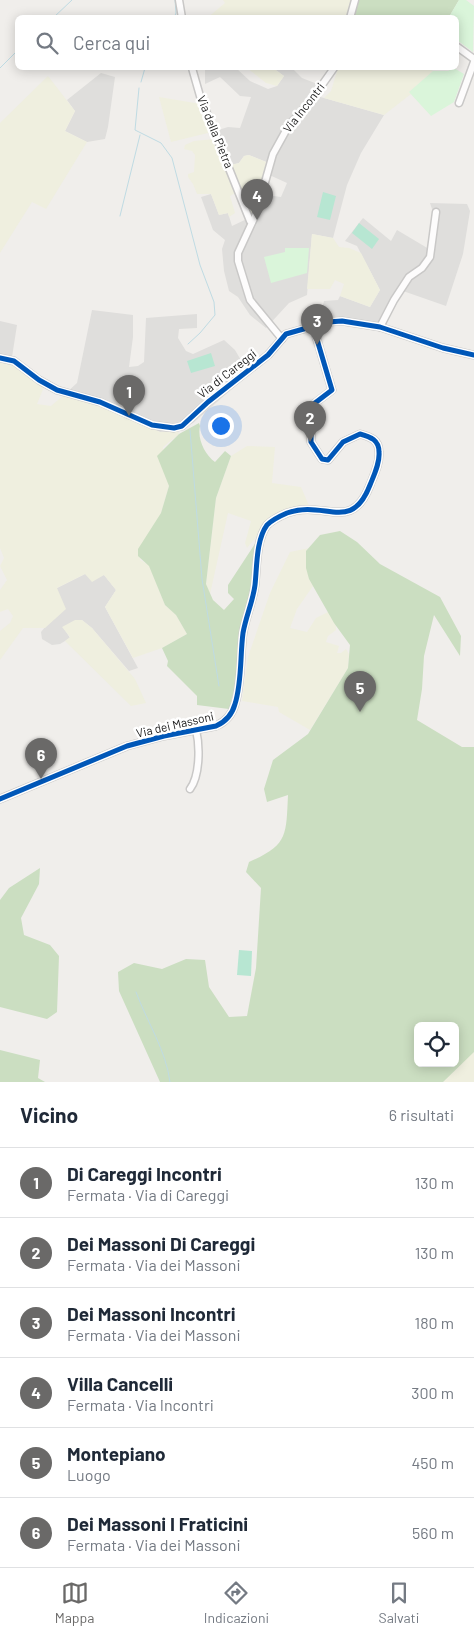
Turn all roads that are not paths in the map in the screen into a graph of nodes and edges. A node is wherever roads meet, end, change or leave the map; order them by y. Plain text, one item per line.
1 (179, 0) edge
2 (355, 0) edge
3 (182, 15) edge
4 (351, 15) edge
5 (459, 48) edge
6 (474, 60) edge
7 (193, 70) edge
8 (333, 70) edge
9 (459, 103) dead end
10 (436, 212) dead end
11 (252, 222) junction
12 (313, 326) junction
13 (380, 326) junction
14 (282, 339) junction
15 (474, 355) edge
16 (0, 358) edge
17 (196, 730) junction
18 (190, 789) dead end
19 (0, 799) edge

1 - 3 street
2 - 4 street
5 - 6 street
6 - 9 street
7 - 11 street, Via della Pietra
8 - 11 street, Via Incontri
10 - 13 street
11 - 14 street, Via Incontri
12 - 13 street, Via di Careggi
12 - 14 street, Via di Careggi
12 - 17 street, Via dei Massoni
13 - 15 street, Via di Careggi
14 - 16 street, Via di Careggi
17 - 18 street
17 - 19 street, Via dei Massoni

